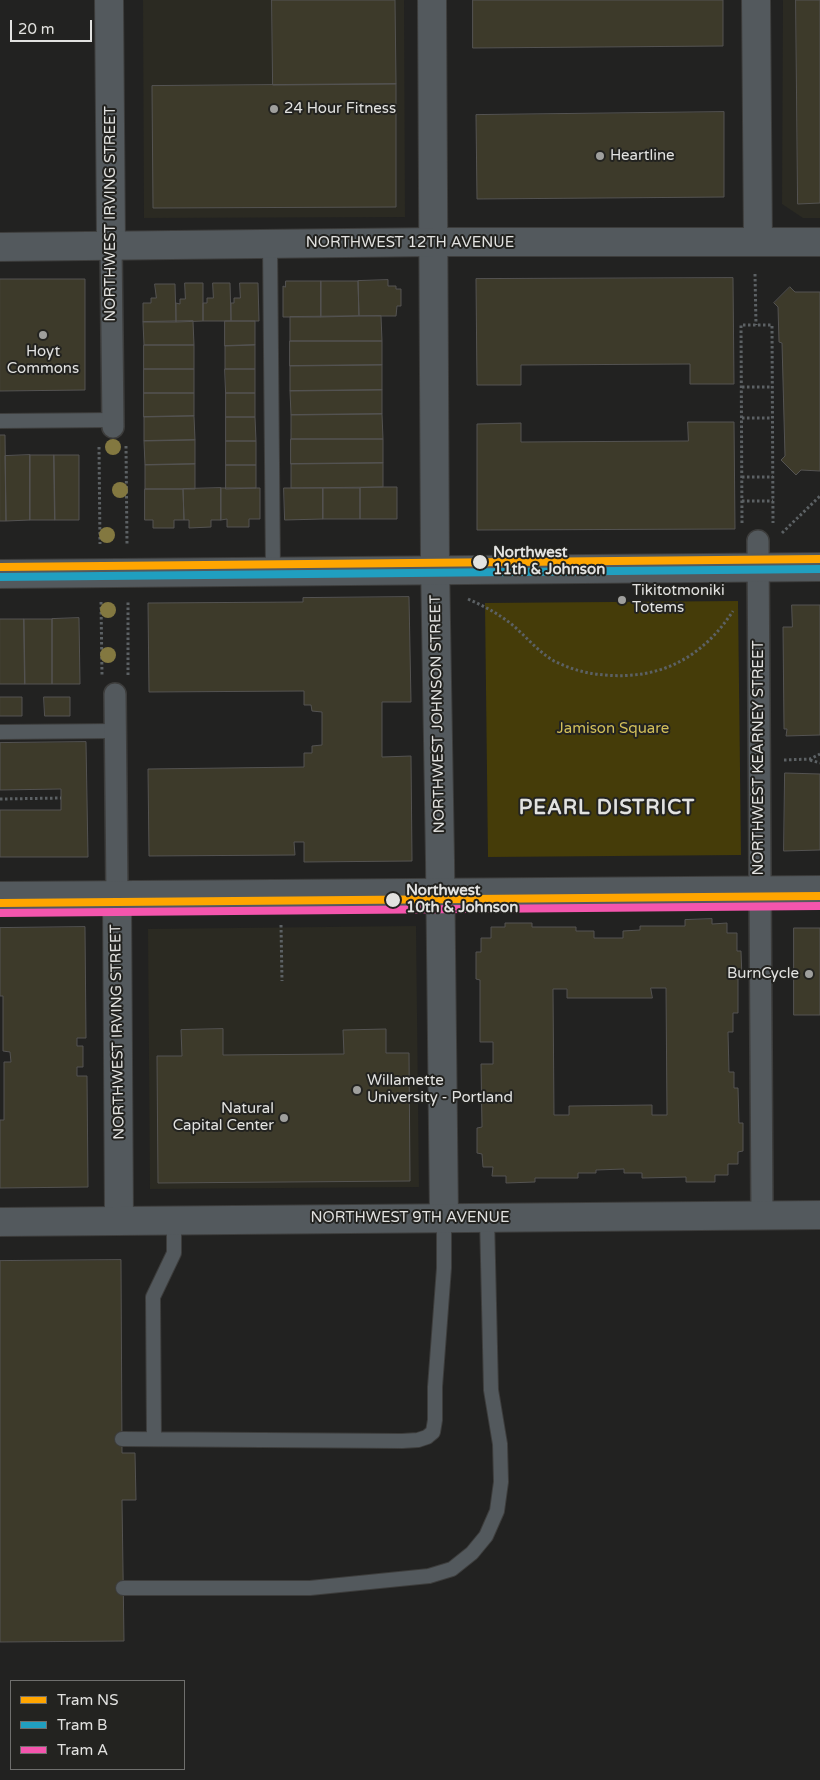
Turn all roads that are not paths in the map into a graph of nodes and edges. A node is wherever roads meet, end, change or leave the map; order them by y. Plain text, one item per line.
1 (109, 0) edge
2 (432, 0) edge
3 (756, 0) edge
4 (433, 242) junction
5 (758, 242) junction
6 (820, 242) edge
7 (270, 243) junction
8 (112, 244) junction
9 (0, 247) edge
10 (0, 421) edge
11 (113, 423) joint
12 (758, 532) road end
13 (820, 567) edge
14 (435, 571) junction
15 (273, 572) junction
16 (0, 574) edge
17 (758, 577) junction
18 (115, 694) road end
19 (115, 731) junction
20 (0, 732) edge
21 (760, 890) junction
22 (820, 890) edge
23 (440, 893) junction
24 (0, 896) edge
25 (117, 896) junction
26 (762, 1215) junction
27 (820, 1215) edge
28 (444, 1218) junction
29 (487, 1218) junction
30 (174, 1220) junction
31 (120, 1221) junction
32 (0, 1222) edge
33 (122, 1439) dead end
34 (154, 1439) junction
35 (123, 1588) dead end

1 - 8 street, NORTHWEST IRVING STREET
2 - 4 street, NORTHWEST JOHNSON STREET
3 - 5 street
4 - 5 street, NORTHWEST 12TH AVENUE
4 - 7 street, NORTHWEST 12TH AVENUE
4 - 14 street, NORTHWEST JOHNSON STREET
5 - 6 street, NORTHWEST 12TH AVENUE
7 - 8 street, NORTHWEST 12TH AVENUE
7 - 15 lane
8 - 9 street, NORTHWEST 12TH AVENUE
8 - 11 street, NORTHWEST IRVING STREET
10 - 11 lane
12 - 17 street, NORTHWEST KEARNEY STREET
13 - 17 street
14 - 15 street
14 - 17 street
14 - 23 street, NORTHWEST JOHNSON STREET
15 - 16 street
17 - 21 street, NORTHWEST KEARNEY STREET
18 - 19 street, NORTHWEST IRVING STREET
19 - 20 lane
19 - 25 street, NORTHWEST IRVING STREET
21 - 22 street
21 - 23 street
21 - 26 street, NORTHWEST KEARNEY STREET
23 - 25 street
23 - 28 street, NORTHWEST JOHNSON STREET
24 - 25 street
25 - 31 street, NORTHWEST IRVING STREET
26 - 27 street, NORTHWEST 9TH AVENUE
26 - 29 street, NORTHWEST 9TH AVENUE
28 - 29 street, NORTHWEST 9TH AVENUE
28 - 30 street, NORTHWEST 9TH AVENUE
28 - 34 lane
29 - 35 lane
30 - 31 street, NORTHWEST 9TH AVENUE
30 - 34 lane
31 - 32 street, NORTHWEST 9TH AVENUE
33 - 34 lane

